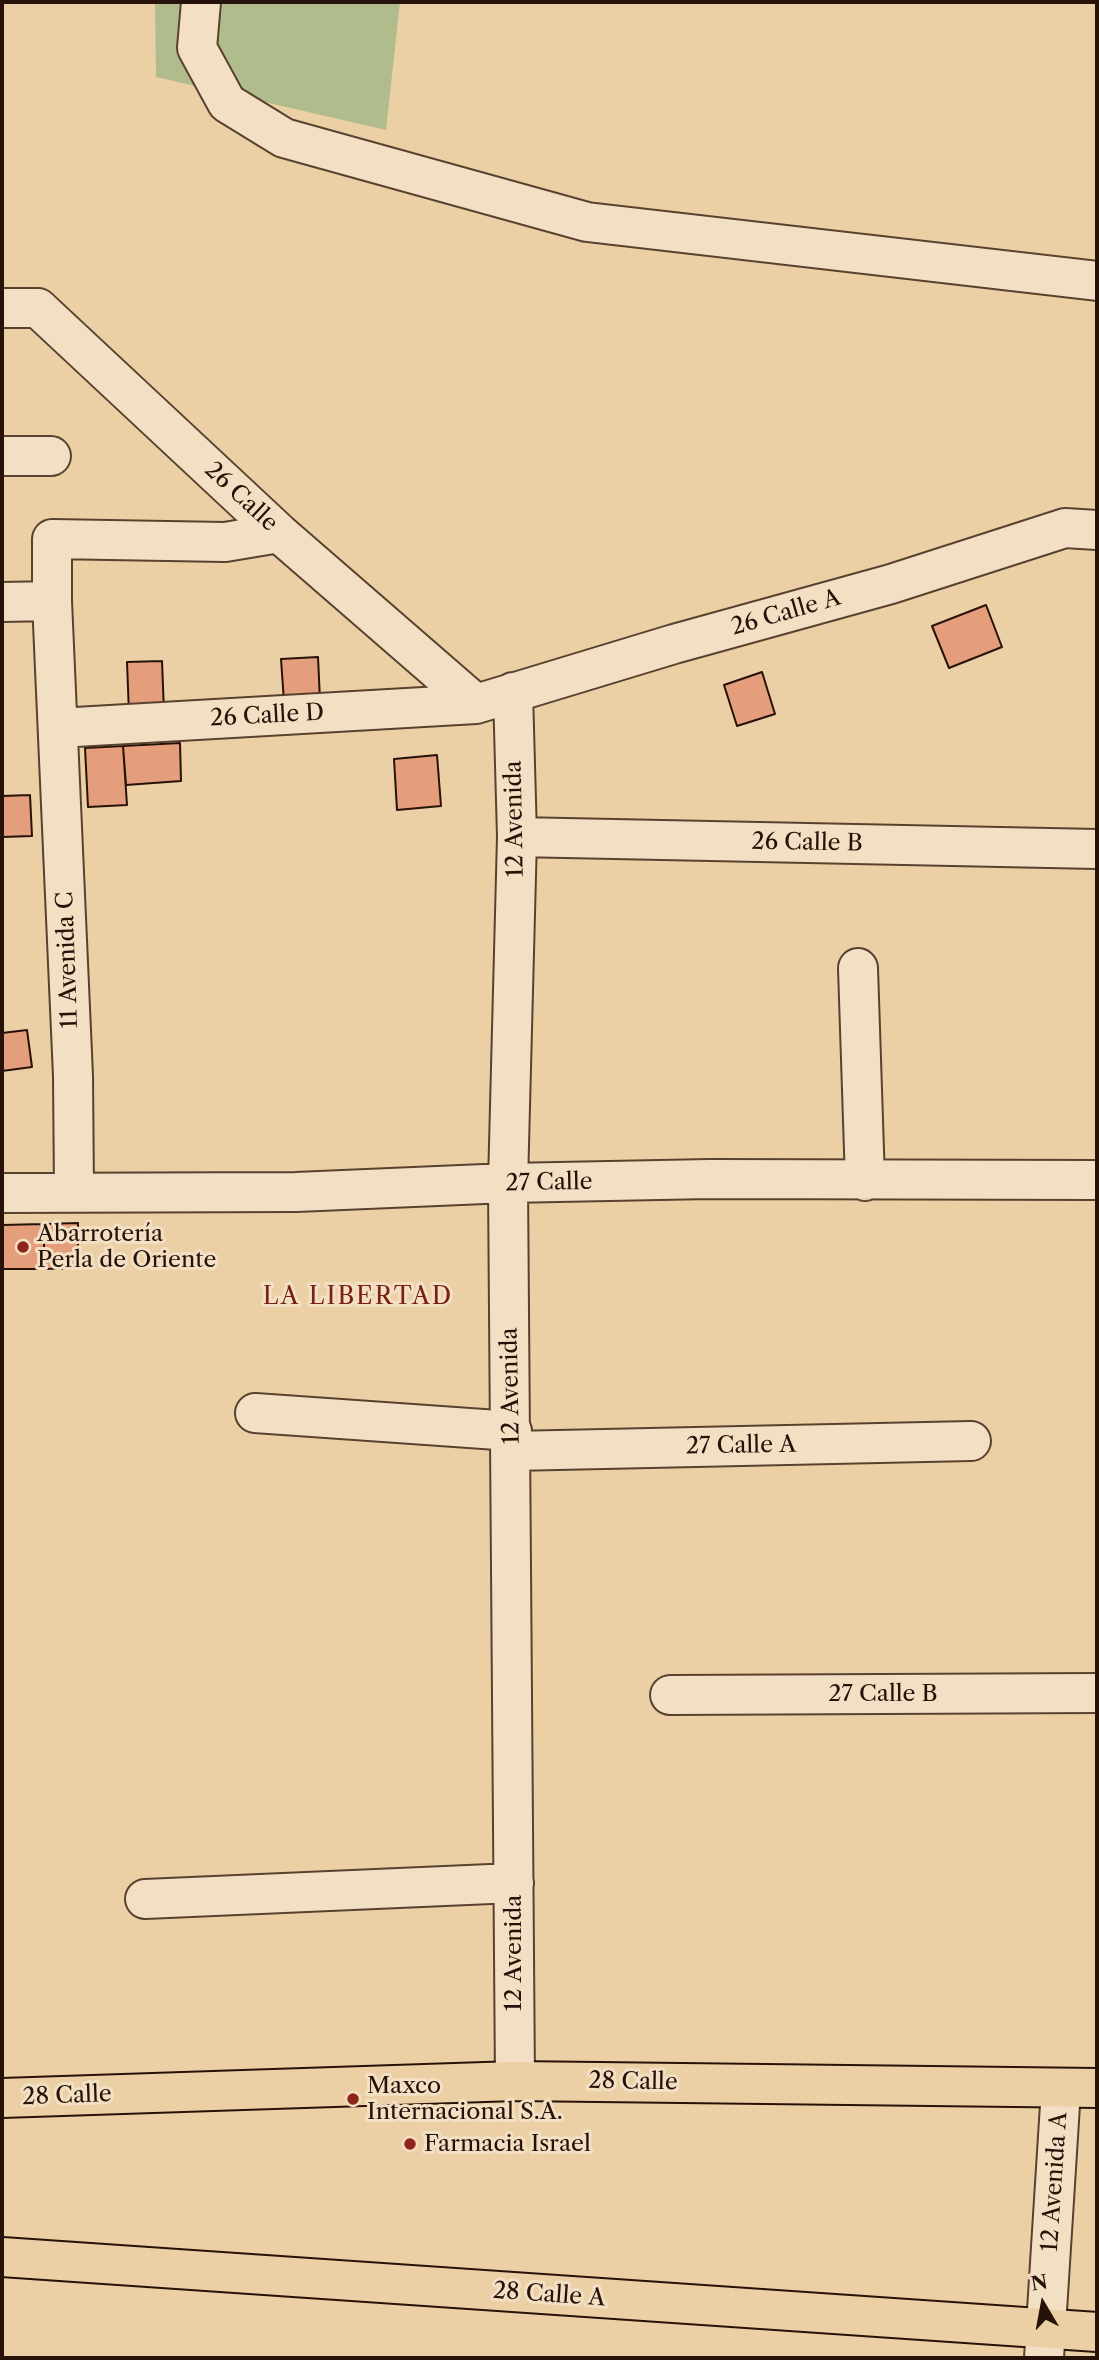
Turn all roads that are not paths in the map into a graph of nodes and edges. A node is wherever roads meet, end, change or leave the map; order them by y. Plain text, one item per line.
1 (201, 2) edge
2 (1097, 281) edge
3 (2, 308) edge
4 (2, 456) edge
5 (51, 456) dead end
6 (1097, 530) edge
7 (279, 533) junction
8 (52, 601) junction
9 (2, 602) edge
10 (513, 692) junction
11 (476, 704) junction
12 (58, 728) junction
13 (517, 837) junction
14 (1097, 849) edge
15 (858, 968) dead end
16 (865, 1181) junction
17 (1097, 1181) edge
18 (508, 1183) junction
19 (74, 1192) junction
20 (2, 1193) edge
21 (256, 1413) dead end
22 (512, 1441) junction
23 (971, 1441) dead end
24 (1097, 1693) edge
25 (670, 1695) dead end
26 (514, 1883) junction
27 (145, 1899) dead end
28 (515, 2081) junction
29 (1079, 2088) edge
30 (2, 2098) edge
31 (2, 2258) edge
32 (1097, 2332) edge
33 (1045, 2344) edge

1 - 2 street
3 - 7 street, 26 Calle
4 - 5 street
6 - 10 street, 26 Calle A
7 - 8 street, 11 Avenida C
7 - 11 street, 26 Calle
8 - 9 street
8 - 12 street, 11 Avenida C
10 - 11 street, 26 Calle A
10 - 13 street, 12 Avenida
11 - 12 street, 26 Calle D
12 - 19 street, 11 Avenida C
13 - 14 street, 26 Calle B
13 - 18 street, 12 Avenida
15 - 16 street
16 - 17 street, 27 Calle
16 - 18 street, 27 Calle
18 - 19 street, 27 Calle
18 - 22 street, 12 Avenida
19 - 20 street, 27 Calle
21 - 22 street, 27 Calle A
22 - 23 street, 27 Calle A
22 - 26 street, 12 Avenida
24 - 25 street, 27 Calle B
26 - 27 street
26 - 28 street, 12 Avenida
28 - 29 main road, 28 Calle
28 - 30 main road, 28 Calle
29 - 33 street, 12 Avenida A
31 - 33 main road, 28 Calle A
32 - 33 main road, 28 Calle A

